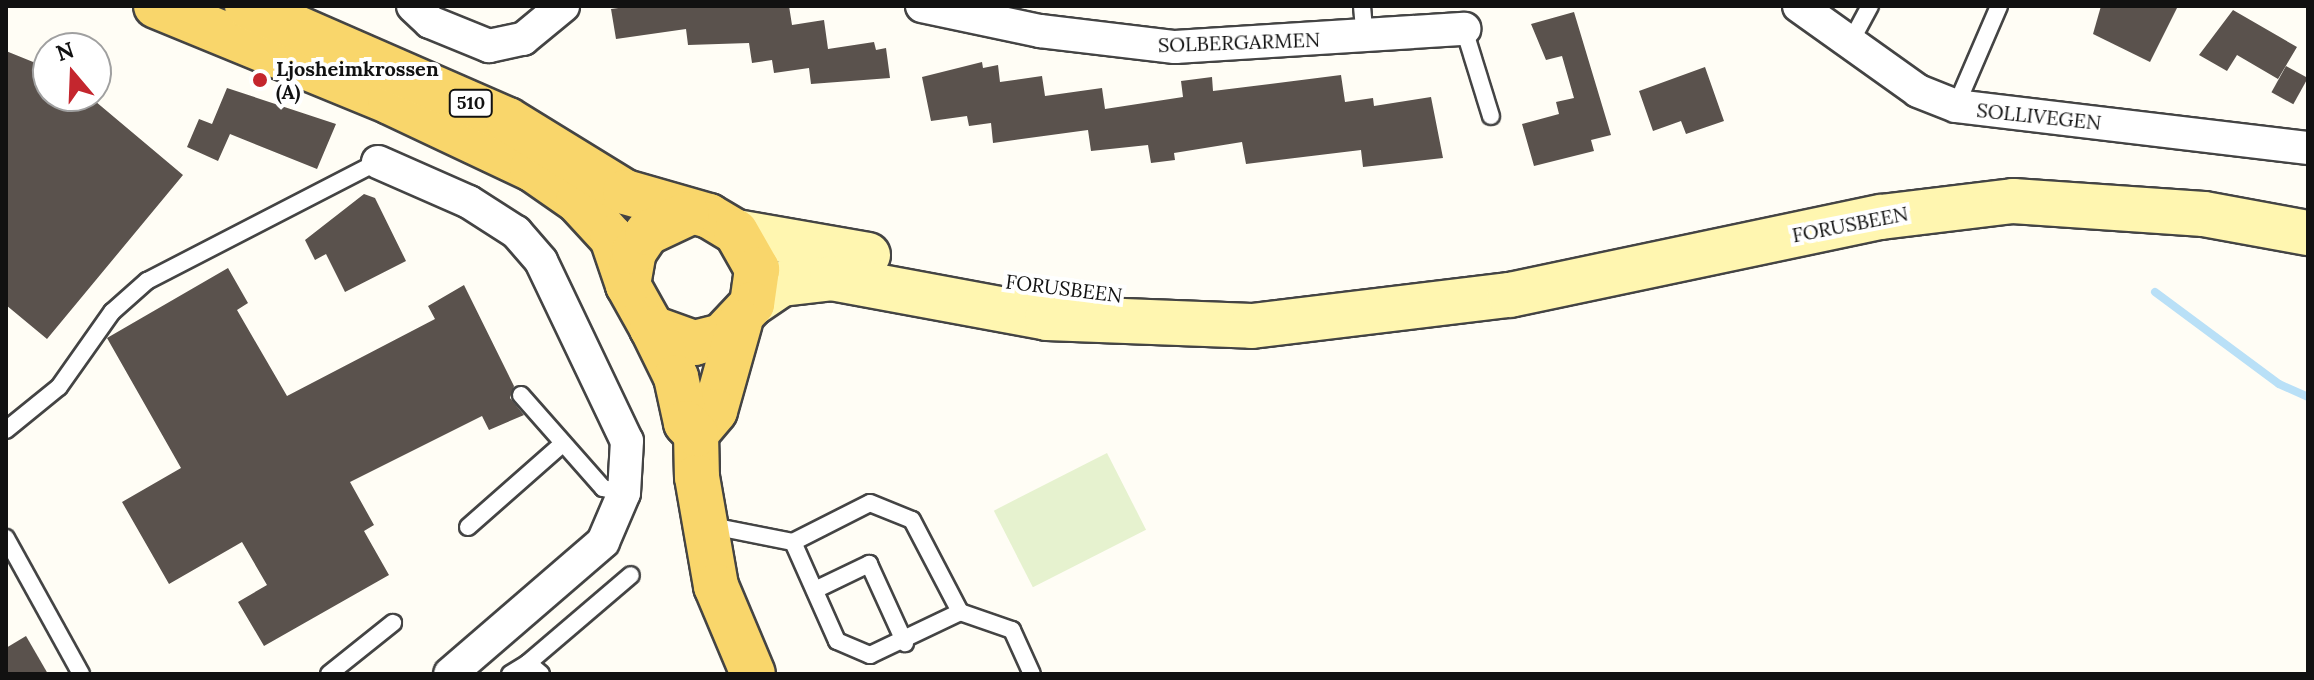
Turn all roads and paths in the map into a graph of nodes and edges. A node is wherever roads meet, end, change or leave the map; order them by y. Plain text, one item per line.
1 (156, 6) edge
2 (247, 6) edge
3 (413, 6) edge
4 (563, 6) edge
5 (922, 6) edge
6 (1362, 6) edge
7 (1799, 6) edge
8 (1870, 6) edge
9 (1999, 6) edge
10 (1464, 29) joint
11 (1365, 38) junction
12 (1849, 45) junction
13 (1956, 106) junction
14 (1491, 116) dead end
15 (2308, 148) edge
16 (378, 162) joint
17 (687, 214) junction
18 (736, 232) junction
19 (2308, 233) edge
20 (628, 285) junction
21 (1395, 307) junction
22 (746, 313) junction
23 (652, 328) junction
24 (521, 395) dead end
25 (6, 430) edge
26 (696, 434) junction
27 (560, 446) junction
28 (624, 493) junction
29 (702, 524) junction
30 (468, 527) dead end
31 (6, 538) edge
32 (793, 542) junction
33 (631, 575) dead end
34 (817, 589) junction
35 (960, 612) junction
36 (393, 623) dead end
37 (905, 643) junction
38 (534, 668) edge
39 (81, 674) edge
40 (329, 674) edge
41 (450, 674) edge
42 (510, 674) edge
43 (753, 674) edge
44 (1032, 674) edge

1 - 20 main road, 510
2 - 17 main road, 510
3 - 4 street
5 - 11 street, SOLBERGARMEN
6 - 11 lane
7 - 12 street, SOLLIVEGEN
8 - 12 lane
9 - 13 lane
10 - 11 street, SOLBERGARMEN
10 - 14 lane
12 - 13 street, SOLLIVEGEN
13 - 15 street, SOLLIVEGEN
16 - 25 lane
16 - 28 street
17 - 18 main road, 510
17 - 20 main road
18 - 21 main road, FORUSBEEN
18 - 22 main road
19 - 21 main road, FORUSBEEN
20 - 23 main road, 510
21 - 22 main road, FORUSBEEN
22 - 23 main road
22 - 26 main road
23 - 26 main road, 510
24 - 27 lane
26 - 29 main road, 510
27 - 28 lane
27 - 30 lane
28 - 41 street
29 - 32 lane
29 - 43 main road, 510
31 - 39 lane
32 - 34 lane
32 - 35 lane
33 - 38 lane
34 - 37 lane
34 - 37 lane
35 - 37 lane
35 - 44 lane
36 - 40 lane
38 - 42 lane

